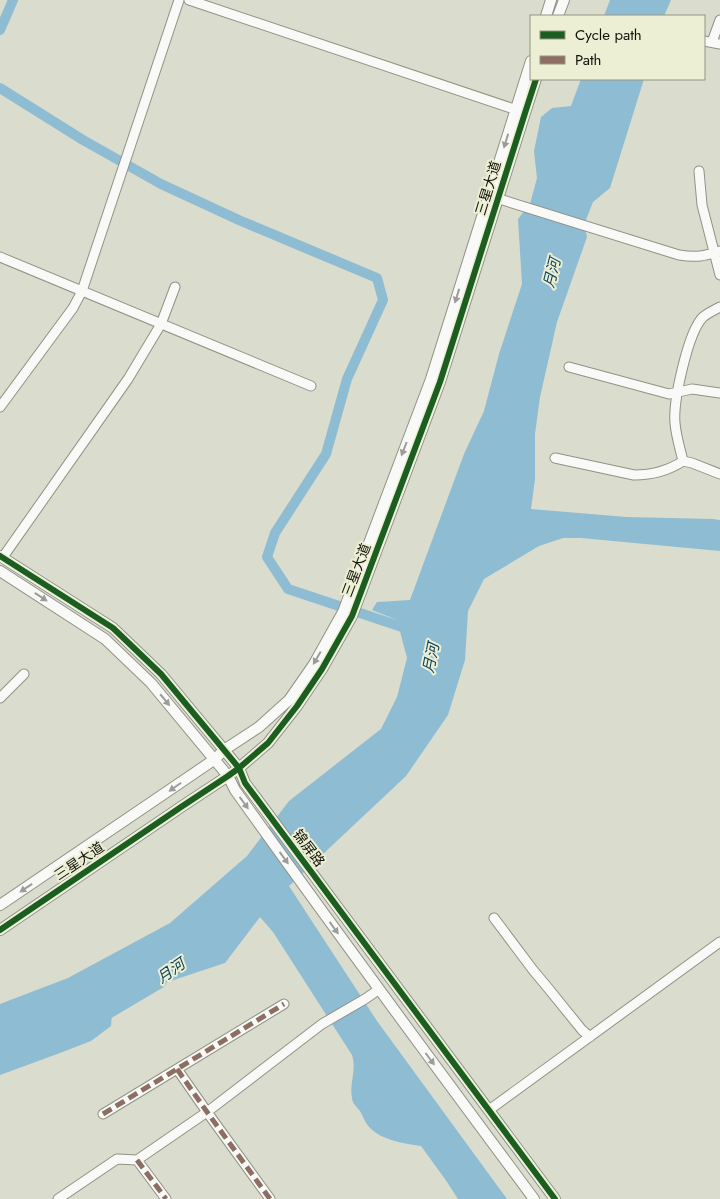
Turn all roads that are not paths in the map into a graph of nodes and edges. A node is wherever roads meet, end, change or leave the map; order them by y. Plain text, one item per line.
1 (179, 0) edge
2 (189, 0) edge
3 (551, 0) edge
4 (564, 0) edge
5 (546, 15) edge
6 (558, 15) edge
7 (720, 20) edge
8 (712, 42) edge
9 (530, 66) edge
10 (536, 80) edge
11 (520, 111) junction
12 (699, 171) dead end
13 (493, 197) junction
14 (717, 252) edge
15 (0, 258) edge
16 (720, 275) edge
17 (175, 287) dead end
18 (82, 292) junction
19 (720, 307) edge
20 (161, 324) junction
21 (569, 367) dead end
22 (311, 386) dead end
23 (678, 392) junction
24 (720, 393) edge
25 (0, 407) edge
26 (555, 458) dead end
27 (683, 461) junction
28 (720, 474) edge
29 (1, 556) edge
30 (0, 571) edge
31 (346, 617) junction
32 (24, 674) dead end
33 (0, 698) edge
34 (224, 750) junction
35 (214, 759) junction
36 (239, 768) junction
37 (228, 776) junction
38 (0, 905) edge
39 (494, 918) dead end
40 (0, 930) edge
41 (720, 942) edge
42 (378, 990) junction
43 (284, 1004) dead end
44 (590, 1037) junction
45 (177, 1069) junction
46 (489, 1110) junction
47 (206, 1112) junction
48 (103, 1114) dead end
49 (137, 1160) junction
50 (58, 1199) edge
51 (166, 1199) edge
52 (270, 1199) edge
53 (534, 1199) edge
54 (555, 1199) edge

1 - 18 street
2 - 11 street
3 - 5 street
4 - 6 street
7 - 8 street
9 - 11 street, 三星大道
10 - 11 street, 三星大道
11 - 13 street, 三星大道
12 - 14 street
13 - 14 street
13 - 31 street, 三星大道
14 - 16 street
15 - 18 street
17 - 20 street
18 - 20 street
18 - 25 street
19 - 23 street
20 - 22 street
20 - 29 street
21 - 23 street
23 - 24 street
23 - 27 street
26 - 27 street
27 - 28 street
29 - 34 street, 锦屏路
30 -> 35 street, 锦屏路
31 -> 34 street, 三星大道
31 - 36 street, 三星大道
32 - 33 street
34 - 35 street, 三星大道
34 - 36 street, 锦屏路
35 - 37 street, 锦屏路
35 -> 38 street, 三星大道
36 - 37 street, 三星大道
36 - 46 street, 锦屏路
37 - 40 street, 三星大道
37 -> 42 street, 锦屏路
39 - 44 street
41 - 44 street
42 - 47 street
42 -> 53 street, 锦屏路
43 - 45 street
44 - 46 street
45 - 47 street
45 - 48 street
46 - 54 street, 锦屏路
47 - 49 street
47 - 52 street
49 - 50 street
49 - 51 street

